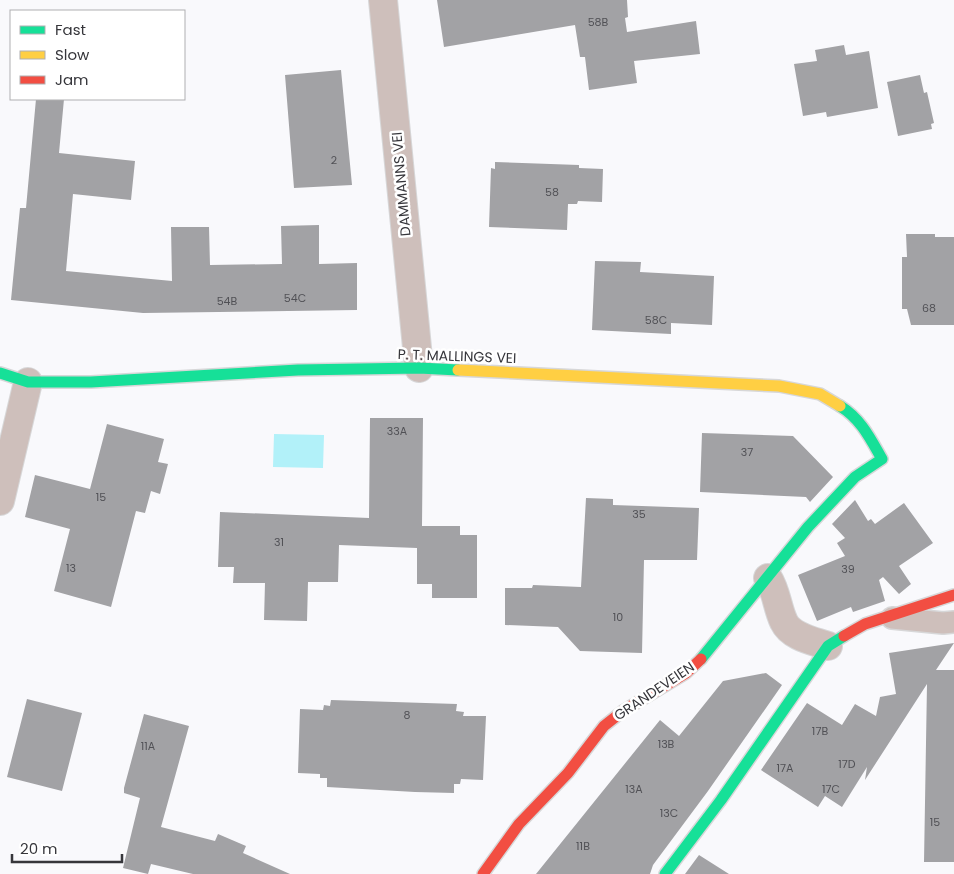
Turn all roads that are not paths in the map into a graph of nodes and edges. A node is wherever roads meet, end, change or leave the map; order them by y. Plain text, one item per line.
1 (384, 0) edge
2 (419, 368) junction
3 (0, 373) edge
4 (28, 382) junction
5 (882, 459) joint
6 (0, 501) edge
7 (768, 578) junction
8 (954, 595) edge
9 (883, 617) junction
10 (954, 622) edge
11 (828, 646) junction
12 (483, 874) edge
13 (665, 874) edge

1 - 2 street, DAMMANNS VEI
2 - 4 street, P. T. MALLINGS VEI
2 - 5 street, P. T. MALLINGS VEI
3 - 4 street, P. T. MALLINGS VEI
4 - 6 street
5 - 7 street, GRANDEVEIEN
7 - 11 street
7 - 12 street, GRANDEVEIEN
8 - 9 street
9 - 10 lane
9 - 11 street
11 - 13 street

